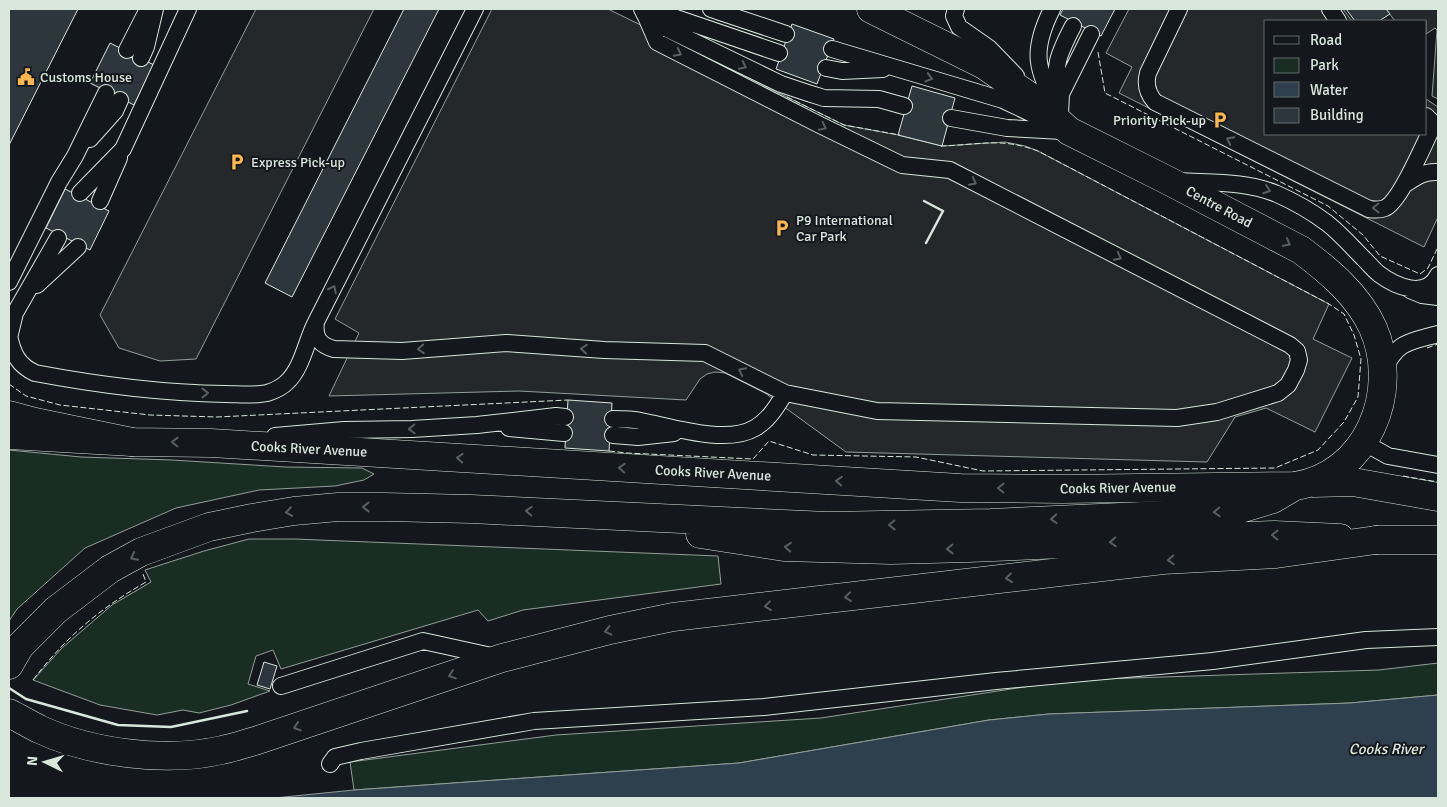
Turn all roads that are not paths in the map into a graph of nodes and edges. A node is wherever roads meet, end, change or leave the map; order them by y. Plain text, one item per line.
1 (148, 9) edge
2 (155, 9) edge
3 (188, 9) edge
4 (475, 9) edge
5 (711, 9) edge
6 (871, 9) edge
7 (956, 9) edge
8 (1052, 9) edge
9 (1179, 9) edge
10 (1330, 9) edge
11 (646, 12) edge
12 (1337, 20) edge
13 (1073, 26) dead end
14 (786, 34) dead end
15 (1091, 34) dead end
16 (832, 49) dead end
17 (779, 53) dead end
18 (826, 68) dead end
19 (899, 70) junction
20 (113, 96) dead end
21 (904, 106) dead end
22 (1056, 112) junction
23 (951, 118) dead end
24 (1434, 124) edge
25 (123, 150) junction
26 (1438, 172) edge
27 (1167, 180) junction
28 (1403, 186) junction
29 (80, 193) dead end
30 (100, 201) dead end
31 (58, 238) dead end
32 (78, 247) dead end
33 (1438, 275) edge
34 (9, 282) edge
35 (1408, 289) junction
36 (28, 293) junction
37 (1438, 296) edge
38 (316, 322) junction
39 (1438, 334) edge
40 (9, 337) edge
41 (1383, 376) junction
42 (785, 393) junction
43 (9, 415) edge
44 (565, 416) dead end
45 (613, 419) dead end
46 (477, 425) junction
47 (684, 432) junction
48 (564, 433) dead end
49 (9, 435) edge
50 (613, 435) dead end
51 (132, 442) junction
52 (1364, 442) junction
53 (211, 443) junction
54 (1438, 465) edge
55 (1302, 485) junction
56 (1438, 497) edge
57 (577, 514) junction
58 (1376, 540) junction
59 (1438, 540) edge
60 (1438, 637) edge
61 (502, 658) junction
62 (9, 665) edge
63 (282, 686) dead end
64 (9, 713) edge
65 (330, 764) dead end

1 - 2 lane
3 - 25 lane
38 -> 4 lane
5 - 14 lane
6 - 22 main road, Centre Road
7 - 22 lane
8 - 22 lane
28 -> 9 lane
10 - 12 lane
11 - 17 lane
11 -> 21 lane
11 -> 42 lane
13 - 22 lane
15 - 22 lane
16 - 19 lane
18 - 19 lane
19 -> 22 lane
20 - 34 lane
22 - 23 lane
22 - 27 main road, Centre Road
24 - 28 lane
25 - 29 lane
25 - 30 lane
26 - 28 lane
27 -> 35 lane
27 -> 41 main road, Centre Road
31 - 36 lane
32 - 36 lane
33 - 35 lane
35 - 37 lane
36 - 40 lane
40 -> 38 lane
42 -> 38 lane
39 - 41 lane
41 - 52 main road, Centre Road
42 - 47 lane
43 - 51 main road
44 - 46 lane
45 - 47 lane
46 - 48 lane
46 -> 53 lane
47 - 50 lane
49 - 51 main road
53 -> 51 main road, Cooks River Avenue
52 - 54 lane
52 - 55 main road, Centre Road
55 -> 53 main road, Cooks River Avenue
55 - 56 main road, Cooks River Avenue
55 -> 57 main road, Centre Road
58 -> 57 main road
57 -> 62 main road
58 - 59 main road
58 -> 61 main road
60 - 65 lane
61 - 63 lane
61 -> 64 main road

